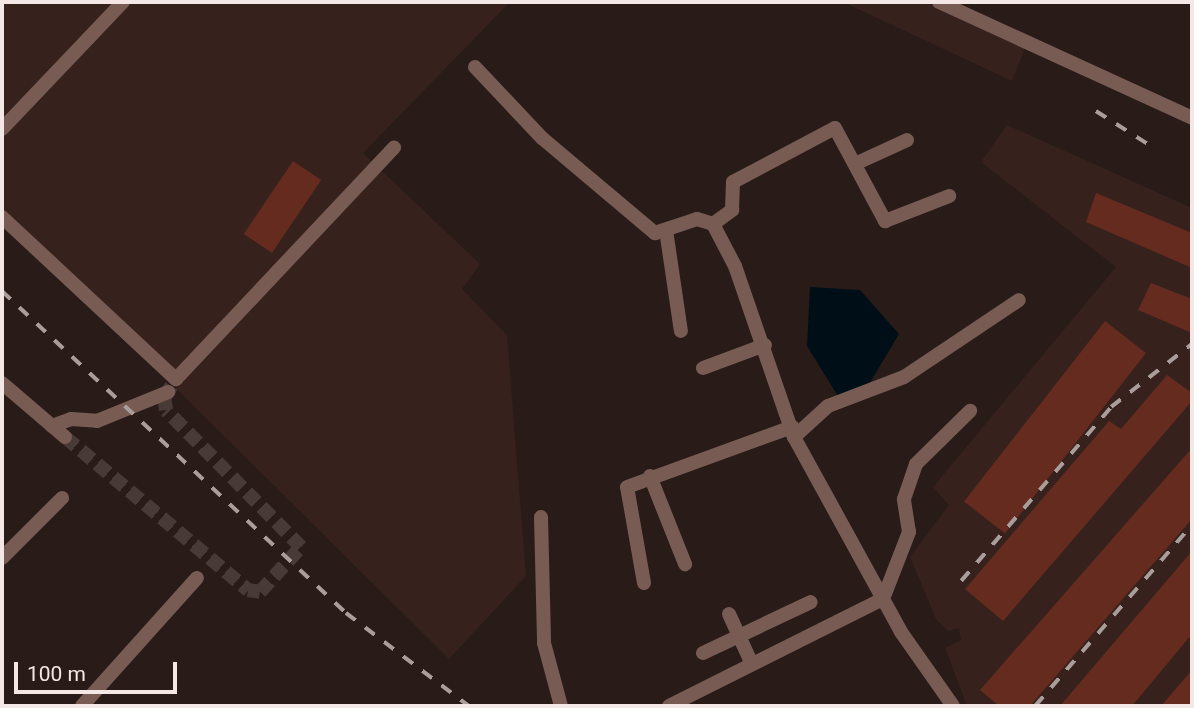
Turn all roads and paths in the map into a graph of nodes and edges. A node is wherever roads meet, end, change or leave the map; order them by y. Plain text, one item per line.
1 (123, 2) edge
2 (939, 2) edge
3 (475, 67) dead end
4 (1192, 118) edge
5 (2, 129) edge
6 (907, 140) dead end
7 (394, 148) dead end
8 (857, 163) junction
9 (949, 195) dead end
10 (2, 217) edge
11 (713, 223) junction
12 (666, 230) junction
13 (1019, 300) dead end
14 (681, 331) dead end
15 (765, 345) junction
16 (704, 368) dead end
17 (2, 383) edge
18 (168, 392) dead end
19 (970, 411) dead end
20 (52, 426) junction
21 (793, 432) junction
22 (65, 437) tunnel mouth
23 (650, 476) junction
24 (62, 498) dead end
25 (541, 517) dead end
26 (2, 558) edge
27 (685, 564) dead end
28 (197, 578) dead end
29 (644, 583) dead end
30 (883, 599) junction
31 (811, 603) dead end
32 (729, 614) dead end
33 (738, 637) junction
34 (703, 653) dead end
35 (751, 662) junction
36 (82, 706) edge
37 (561, 706) edge
38 (669, 706) edge
39 (953, 706) edge

1 - 5 street
2 - 4 street
3 - 12 street
6 - 8 street
7 - 10 street
8 - 9 street
8 - 11 street
11 - 12 street
11 - 15 street
12 - 14 street
13 - 21 street
15 - 16 street
15 - 21 street
17 - 20 street
18 - 20 street
19 - 30 street
20 - 22 street
21 - 23 street
21 - 30 street
23 - 27 street
23 - 29 street
24 - 26 street
25 - 37 street
28 - 36 street
30 - 35 street
30 - 39 street
31 - 33 street
32 - 33 street
33 - 34 street
33 - 35 street
35 - 38 street

